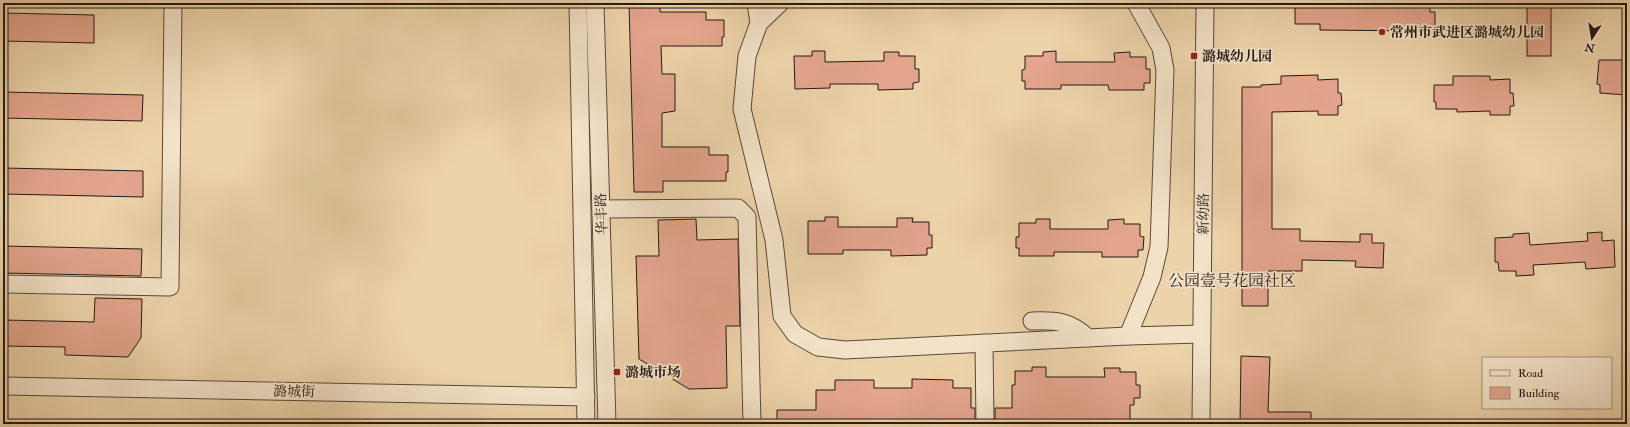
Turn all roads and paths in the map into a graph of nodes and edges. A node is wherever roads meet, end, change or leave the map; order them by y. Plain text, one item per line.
1 (173, 3) edge
2 (578, 3) edge
3 (596, 3) edge
4 (756, 3) edge
5 (780, 3) edge
6 (1136, 3) edge
7 (1204, 3) edge
8 (759, 23) junction
9 (601, 209) junction
10 (3, 284) edge
11 (1032, 320) dead end
12 (1202, 334) junction
13 (1128, 336) junction
14 (1088, 338) junction
15 (984, 343) junction
16 (3, 386) edge
17 (586, 397) junction
18 (586, 424) edge
19 (607, 424) edge
20 (752, 424) edge
21 (985, 424) edge
22 (1200, 424) edge

1 - 10 street
2 - 17 street, 华丰路
3 - 9 street, 华丰路
4 - 8 street
5 - 8 street
6 - 13 street
7 - 12 street, 新幼路
8 - 15 street
9 - 19 street, 华丰路
9 - 20 street
11 - 14 street
12 - 13 street
12 - 22 street, 新幼路
13 - 14 street
14 - 15 street
15 - 21 street
16 - 17 street, 潞城街
17 - 18 street, 华丰路

